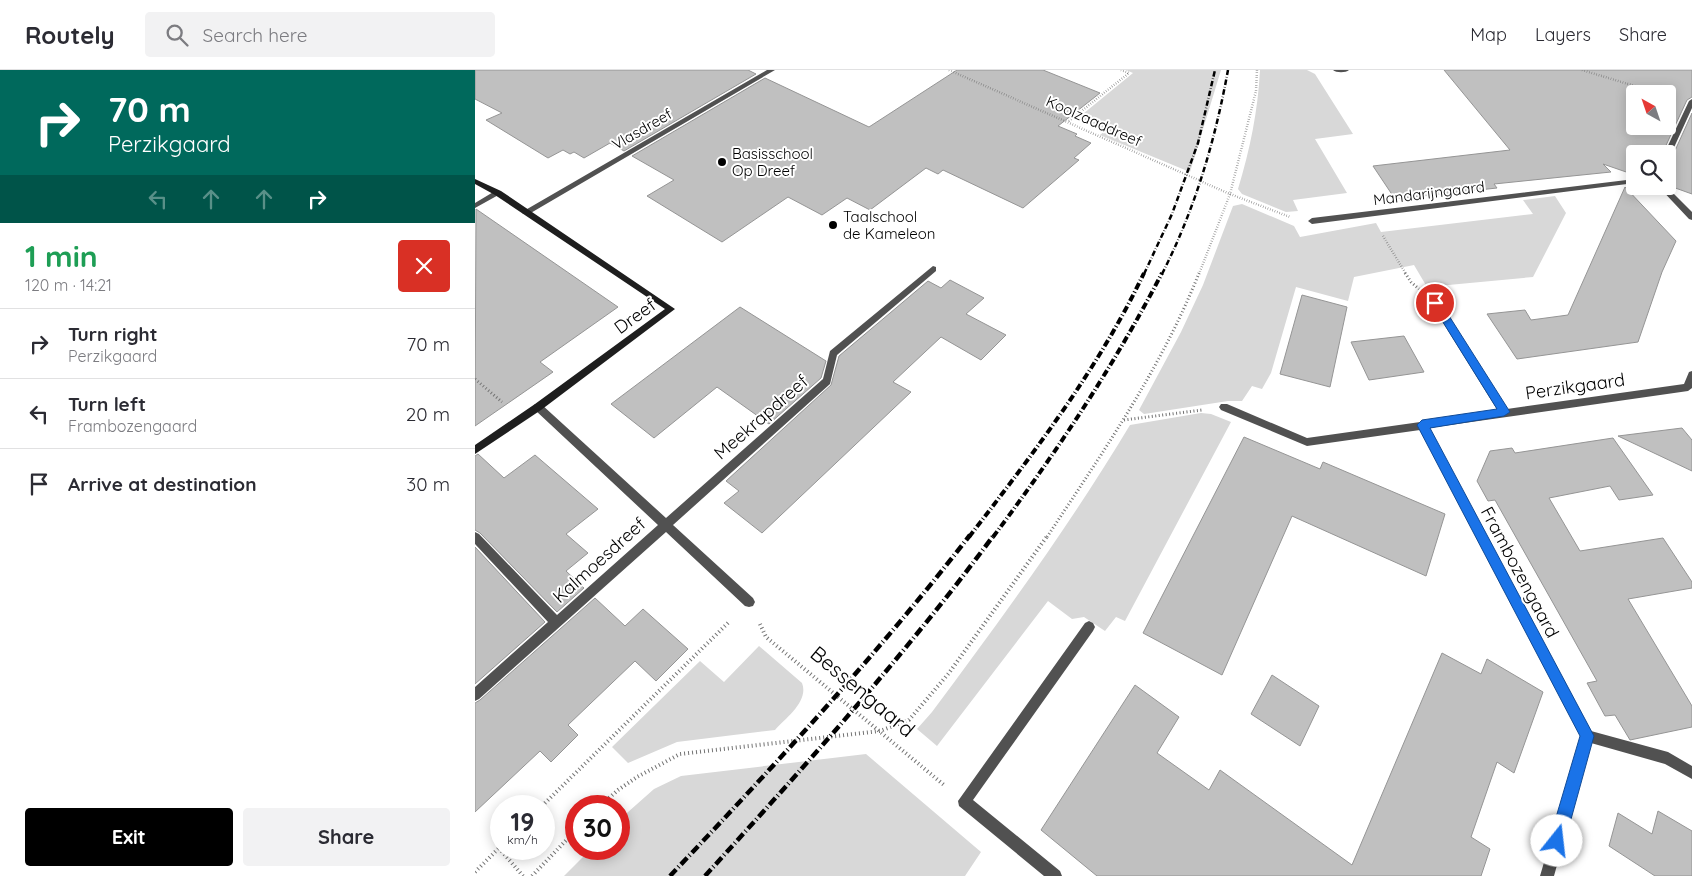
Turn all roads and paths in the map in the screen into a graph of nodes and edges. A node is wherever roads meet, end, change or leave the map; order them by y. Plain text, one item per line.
1 (772, 70) edge
2 (949, 70) edge
3 (1121, 70) edge
4 (1257, 70) edge
5 (1336, 70) edge
6 (1346, 70) edge
7 (1582, 70) edge
8 (1631, 85) edge
9 (1692, 101) edge
10 (1069, 122) junction
11 (1671, 145) edge
12 (475, 181) edge
13 (1626, 182) edge
14 (498, 194) junction
15 (1230, 194) junction
16 (1671, 195) edge
17 (475, 206) edge
18 (526, 212) junction
19 (1370, 214) junction
20 (1692, 217) edge
21 (1312, 221) joint
22 (933, 269) dead end
23 (1435, 303) joint
24 (1692, 375) edge
25 (475, 379) edge
26 (1690, 388) edge
27 (538, 407) junction
28 (1224, 407) joint
29 (1504, 412) junction
30 (522, 418) junction
31 (1124, 420) junction
32 (1422, 425) junction
33 (475, 450) edge
34 (665, 524) junction
35 (475, 537) edge
36 (749, 602) junction
37 (556, 622) junction
38 (1089, 627) dead end
39 (475, 695) edge
40 (880, 731) junction
41 (1587, 736) junction
42 (1692, 773) edge
43 (553, 795) edge
44 (610, 795) edge
45 (964, 801) junction
46 (565, 842) edge
47 (490, 857) edge
48 (510, 860) edge
49 (475, 872) edge
50 (523, 876) edge
51 (532, 876) edge
52 (1055, 876) edge
53 (1547, 876) edge

1 - 18 street, Vlasdreef
2 - 10 path, Koolzaaddreef
3 - 10 path
4 - 15 path
5 - 6 street
7 - 8 path
9 - 11 street
10 - 15 path, Koolzaaddreef
12 - 14 street, Dreef
13 - 19 street, Mandarijngaard
14 - 17 street
14 - 18 street, Dreef
15 - 21 path
15 - 31 path
16 - 20 street
18 - 27 street, Dreef
19 - 21 street, Mandarijngaard
19 - 23 path
22 - 34 street, Meekrapdreef
23 - 29 street
24 - 26 street, Perzikgaard
25 - 30 path
26 - 29 street, Perzikgaard
27 - 30 street, Dreef
27 - 34 street
28 - 31 path
28 - 32 street, Perzikgaard
29 - 32 street, Perzikgaard
30 - 33 street, Dreef
31 - 40 path
32 - 41 street, Frambozengaard
34 - 36 street
34 - 37 street, Kalmoesdreef
35 - 37 street, Kalmoesdreef
36 - 40 path, Bessengaard
36 - 43 path
37 - 39 street, Kalmoesdreef
38 - 45 street
40 - 44 path
40 - 45 path, Bessengaard
41 - 42 street
41 - 53 street
45 - 52 street
46 - 51 path
47 - 49 path
48 - 50 path

